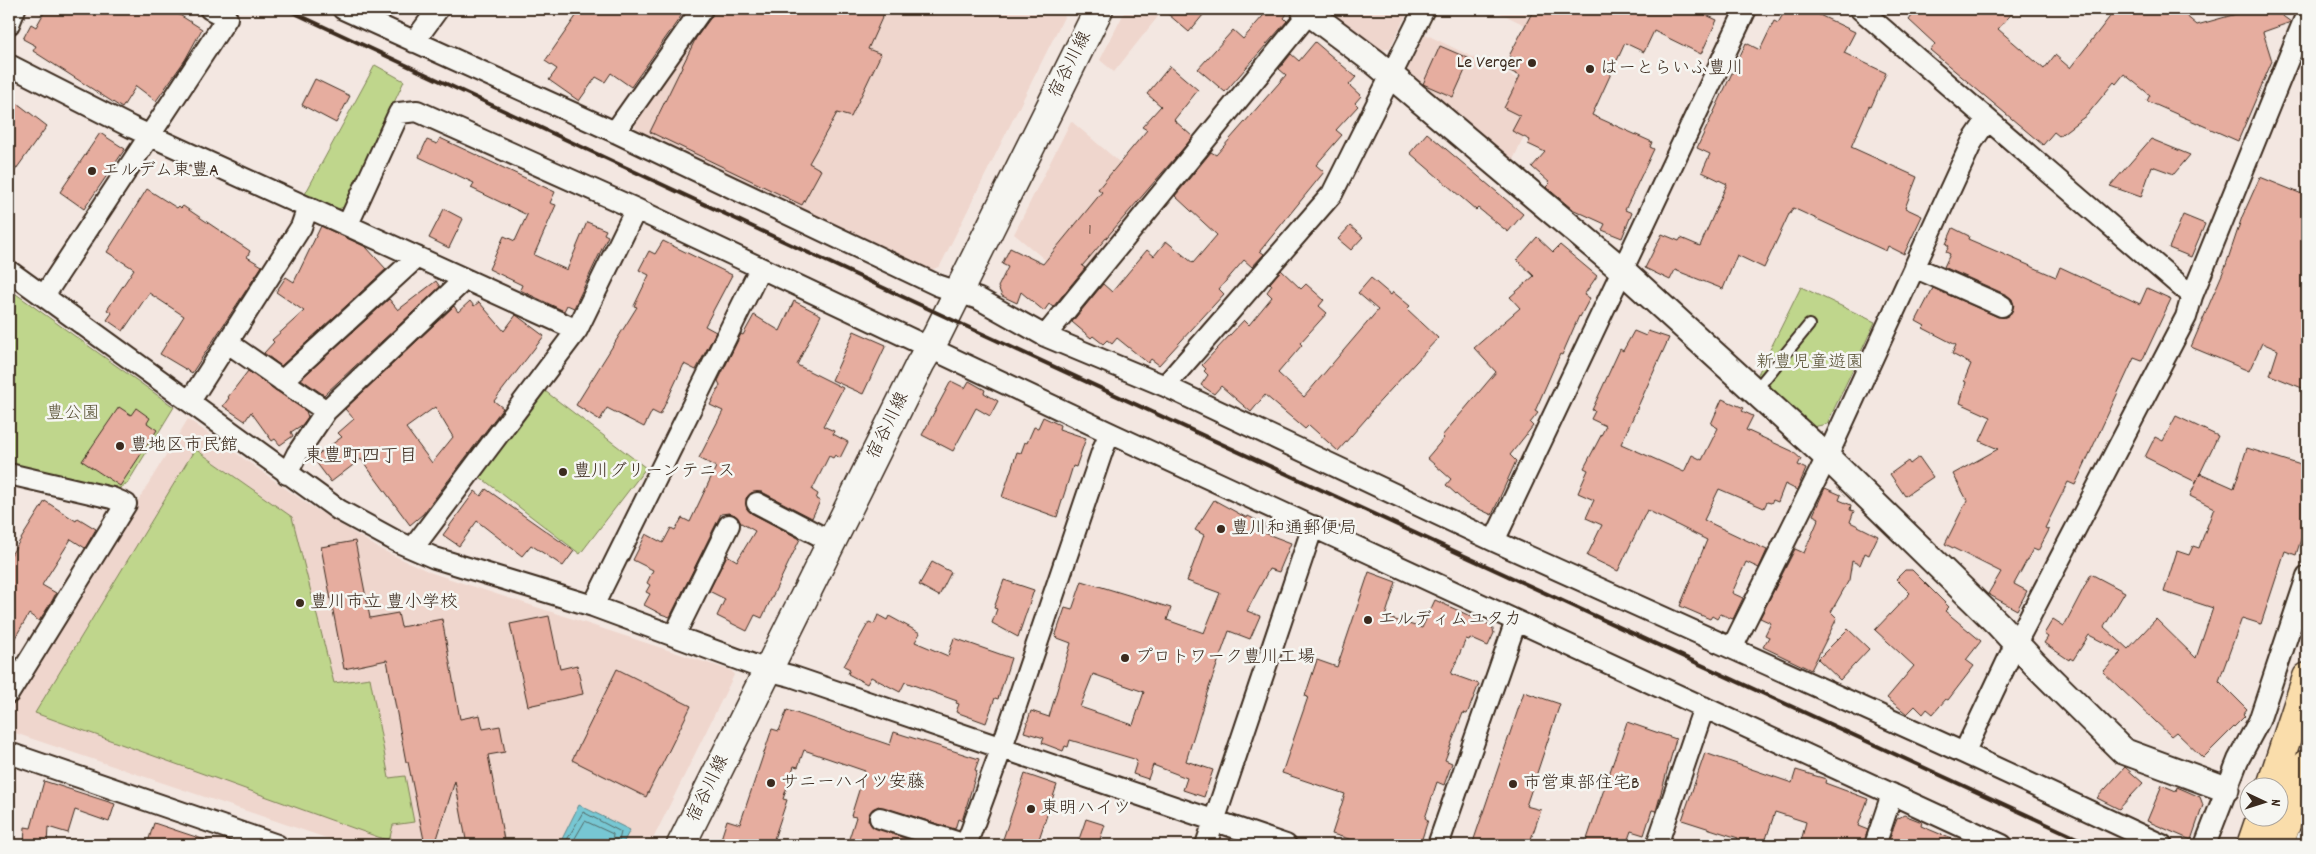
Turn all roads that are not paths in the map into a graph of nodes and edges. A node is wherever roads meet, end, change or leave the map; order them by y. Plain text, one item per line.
1 (15, 9) edge
2 (210, 9) edge
3 (343, 9) edge
4 (438, 9) edge
5 (702, 9) edge
6 (1099, 9) edge
7 (1424, 9) edge
8 (1746, 9) edge
9 (1860, 9) edge
10 (1306, 11) edge
11 (2307, 13) edge
12 (9, 24) edge
13 (414, 42) junction
14 (9, 65) edge
15 (1391, 76) junction
16 (1987, 120) junction
17 (615, 132) junction
18 (150, 134) junction
19 (308, 207) junction
20 (636, 209) junction
21 (348, 224) junction
22 (417, 257) junction
23 (1914, 267) junction
24 (760, 269) junction
25 (1622, 270) junction
26 (9, 271) edge
27 (465, 279) junction
28 (957, 292) junction
29 (44, 296) junction
30 (2192, 296) junction
31 (2002, 306) dead end
32 (1809, 325) dead end
33 (577, 330) junction
34 (1045, 336) junction
35 (228, 343) junction
36 (930, 347) junction
37 (282, 381) junction
38 (1165, 386) junction
39 (1755, 391) junction
40 (190, 401) junction
41 (326, 411) junction
42 (1110, 433) junction
43 (1827, 457) junction
44 (9, 474) edge
45 (287, 474) junction
46 (757, 503) dead end
47 (729, 525) dead end
48 (1313, 526) junction
49 (1494, 541) junction
50 (832, 542) junction
51 (413, 548) junction
52 (2307, 577) edge
53 (593, 606) junction
54 (1516, 620) junction
55 (674, 636) junction
56 (2016, 643) junction
57 (1732, 648) junction
58 (767, 670) junction
59 (2304, 687) edge
60 (9, 692) edge
61 (1704, 707) junction
62 (1002, 747) junction
63 (9, 753) edge
64 (1964, 753) junction
65 (2307, 764) edge
66 (2274, 776) edge
67 (2226, 789) junction
68 (1892, 794) junction
69 (880, 818) dead end
70 (1214, 821) junction
71 (2258, 826) edge
72 (2307, 838) edge
73 (277, 845) edge
74 (681, 845) edge
75 (966, 845) edge
76 (1206, 845) edge
77 (1286, 845) edge
78 (1438, 845) edge
79 (1657, 845) edge
80 (1875, 845) edge
81 (2002, 845) edge
82 (2162, 845) edge
83 (2205, 845) edge
84 (2252, 845) edge
85 (2279, 845) edge
86 (2305, 845) edge

1 - 12 street
2 - 18 street
3 - 13 street
4 - 13 street
5 - 17 street
6 - 28 main road, 宿谷川線
7 - 15 street
8 - 25 street
9 - 16 street
10 - 15 street
10 - 34 street
11 - 30 street
13 - 17 street
14 - 18 street
15 - 25 street
15 - 38 street
16 - 23 street
16 - 30 street
17 - 28 street
18 - 19 street
18 - 29 street
19 - 21 street
19 - 35 street
20 - 21 street
20 - 24 street
20 - 33 street
21 - 22 street
22 - 27 street
22 - 37 street
23 - 31 street
23 - 43 street
24 - 36 street
24 - 53 street
25 - 39 street
25 - 49 street
26 - 29 street
27 - 33 street
27 - 41 street
28 - 34 street
28 - 36 main road, 宿谷川線
29 - 40 street
30 - 56 street
32 - 39 lane
33 - 51 street
34 - 38 street
35 - 37 street
35 - 40 street
36 - 42 street
36 - 50 main road, 宿谷川線
37 - 41 street
38 - 49 street
39 - 43 street
40 - 45 street
41 - 45 street
42 - 48 street
42 - 62 street
43 - 56 street
43 - 57 street
44 - 60 street
45 - 51 street
46 - 50 street
47 - 55 street
48 - 54 street
48 - 70 street
49 - 57 street
50 - 58 main road, 宿谷川線
51 - 53 street
52 - 67 street
53 - 55 street
54 - 61 street
54 - 78 street
55 - 58 street
56 - 64 street
56 - 67 street
57 - 64 street
58 - 62 street
58 - 74 main road, 宿谷川線
59 - 66 main road
61 - 68 street
61 - 79 street
62 - 70 street
62 - 75 street
63 - 73 street
64 - 82 street
65 - 85 main road
67 - 83 street
68 - 80 street
68 - 81 street
69 - 75 street
70 - 76 street
70 - 77 street
71 - 84 main road
72 - 86 street

